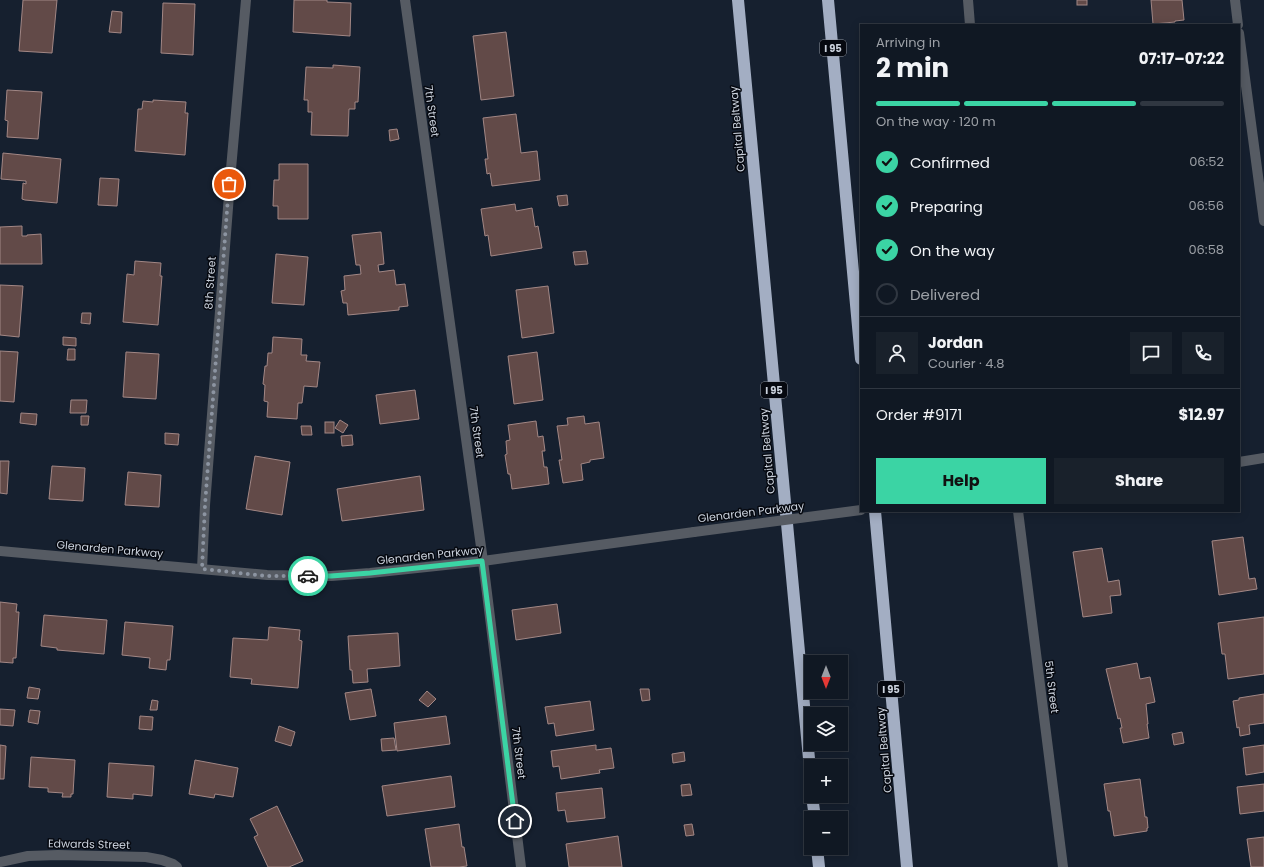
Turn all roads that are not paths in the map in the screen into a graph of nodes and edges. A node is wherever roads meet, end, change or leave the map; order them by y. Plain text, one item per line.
1 (246, 0) edge
2 (405, 0) edge
3 (738, 0) edge
4 (828, 0) edge
5 (968, 0) edge
6 (1235, 0) edge
7 (970, 24) edge
8 (1238, 24) edge
9 (1240, 40) edge
10 (1264, 221) edge
11 (860, 348) edge
12 (1264, 458) edge
13 (1240, 462) edge
14 (860, 510) edge
15 (875, 512) edge
16 (1018, 512) edge
17 (0, 551) edge
18 (482, 561) junction
19 (202, 569) junction
20 (809, 759) edge
21 (818, 855) edge
22 (0, 862) edge
23 (177, 867) edge
24 (521, 867) edge
25 (819, 867) edge
26 (907, 867) edge
27 (1063, 867) edge

1 - 19 street, 8th Street
2 - 18 street, 7th Street
3 - 20 highway, Capital Beltway / I 95
4 - 11 highway, I 95
5 - 7 street
6 - 8 street
9 - 10 street
12 - 13 street
14 - 18 street, Glenarden Parkway, bridge
15 - 26 highway, Capital Beltway / I 95
16 - 27 street, 5th Street
17 - 19 street, Glenarden Parkway
18 - 19 street, Glenarden Parkway
18 - 24 street, 7th Street
21 - 25 highway
22 - 23 street, Edwards Street

